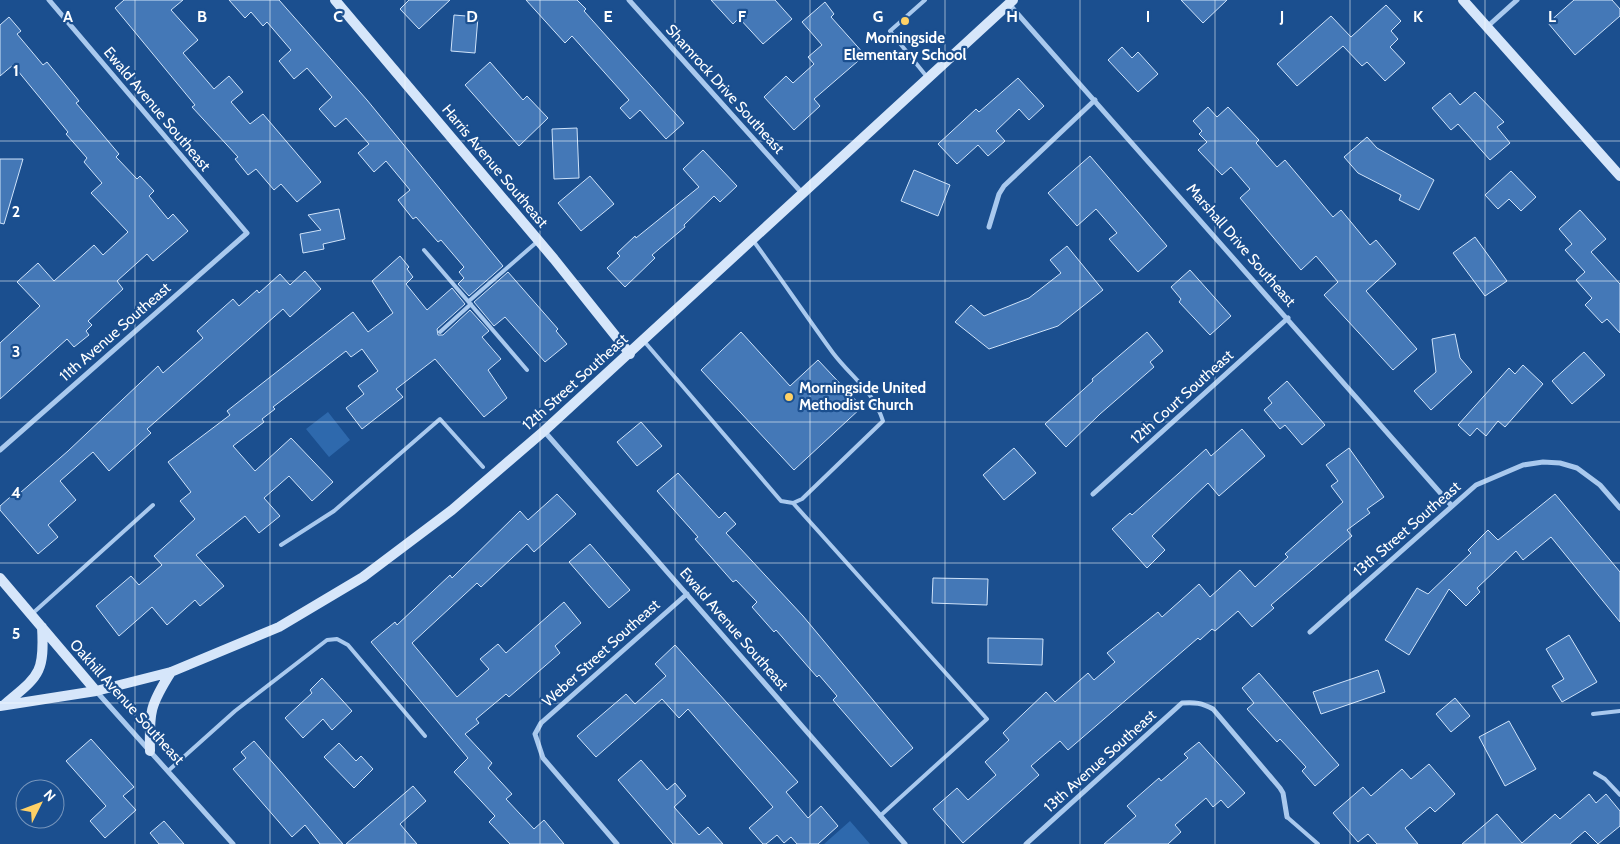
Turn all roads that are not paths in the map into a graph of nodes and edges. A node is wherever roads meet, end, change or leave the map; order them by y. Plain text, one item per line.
1 (49, 0) edge
2 (335, 0) edge
3 (629, 0) edge
4 (925, 0) edge
5 (1463, 0) edge
6 (1517, 0) edge
7 (1009, 1) edge
8 (1488, 26) junction
9 (929, 79) junction
10 (1095, 100) junction
11 (1620, 176) edge
12 (803, 194) junction
13 (989, 227) dead end
14 (247, 233) joint
15 (752, 239) junction
16 (538, 241) junction
17 (424, 250) dead end
18 (470, 302) junction
19 (1288, 318) junction
20 (440, 332) dead end
21 (644, 340) junction
22 (630, 354) junction
23 (527, 370) dead end
24 (544, 431) junction
25 (0, 450) edge
26 (483, 467) dead end
27 (1092, 494) dead end
28 (793, 503) junction
29 (153, 505) dead end
30 (1451, 505) junction
31 (1620, 508) edge
32 (281, 545) dead end
33 (0, 578) edge
34 (687, 594) junction
35 (31, 615) junction
36 (42, 627) junction
37 (1310, 632) dead end
38 (171, 672) junction
39 (96, 691) junction
40 (1, 706) edge
41 (1620, 711) edge
42 (1593, 714) dead end
43 (425, 736) dead end
44 (150, 751) junction
45 (168, 771) junction
46 (1595, 773) dead end
47 (1620, 795) edge
48 (880, 816) junction
49 (1287, 817) joint
50 (233, 844) edge
51 (616, 844) edge
52 (905, 844) edge
53 (1026, 844) edge
54 (1318, 844) edge

1 - 14 street, Ewald Avenue Southeast
2 - 16 main road, Harris Avenue Southeast
3 - 12 street, Shamrock Drive Southeast
4 - 9 lane
5 - 8 main road
6 - 8 street
7 - 9 main road, 12th Street Southeast
7 - 10 street, Marshall Drive Southeast
8 - 11 main road
9 - 12 main road, 12th Street Southeast
10 - 13 street
10 - 19 street, Marshall Drive Southeast
12 - 15 main road, 12th Street Southeast
14 - 25 street, 11th Avenue Southeast
15 - 21 main road, 12th Street Southeast
15 - 28 lane
16 - 18 lane
16 - 22 main road, Harris Avenue Southeast
17 - 18 lane
18 - 20 lane
18 - 23 lane
19 - 27 street, 12th Court Southeast
19 - 30 street, Marshall Drive Southeast
21 - 22 main road, 12th Street Southeast
21 - 28 lane
22 - 24 main road, 12th Street Southeast
24 - 34 street, Ewald Avenue Southeast
24 - 38 main road, 12th Street Southeast
26 - 32 lane
28 - 48 lane
29 - 35 lane
30 - 31 street, 13th Street Southeast
30 - 37 street, 13th Street Southeast
33 - 35 main road, Oakhill Avenue Southeast
34 - 48 street, Ewald Avenue Southeast
34 - 51 street, Weber Street Southeast
35 - 36 main road, Oakhill Avenue Southeast
36 - 39 main road, Oakhill Avenue Southeast
36 - 40 main road
38 - 39 main road, 12th Street Southeast
38 - 44 main road
39 - 40 main road, 12th Street Southeast
39 - 44 street, Oakhill Avenue Southeast
41 - 42 lane
43 - 45 lane
44 - 45 street, Oakhill Avenue Southeast
45 - 50 street, Oakhill Avenue Southeast
46 - 47 lane
48 - 52 street, Ewald Avenue Southeast
49 - 53 street, 13th Avenue Southeast
49 - 54 lane

